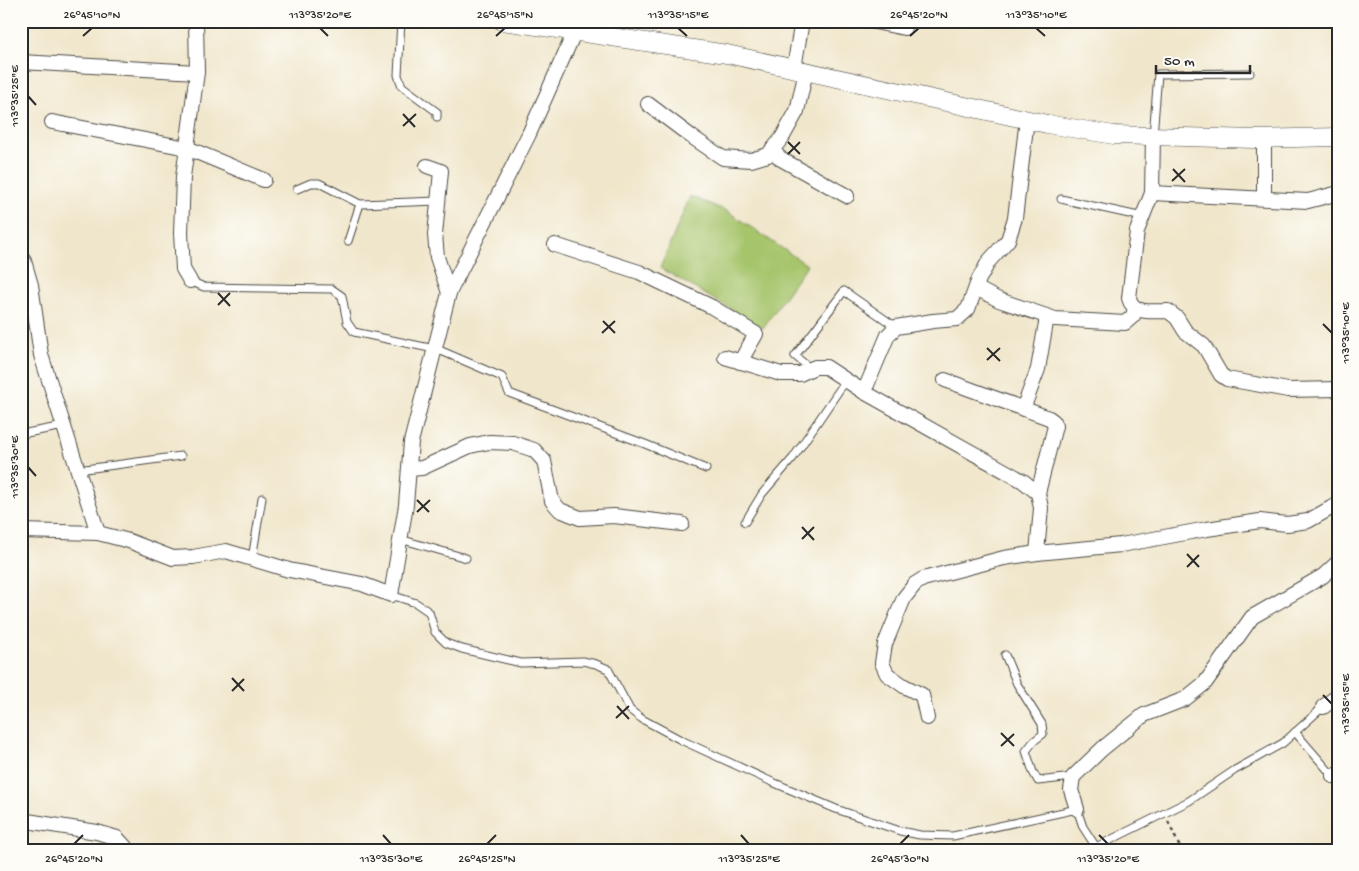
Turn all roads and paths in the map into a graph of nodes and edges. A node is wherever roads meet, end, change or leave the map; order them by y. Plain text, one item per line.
1 (196, 21) edge
2 (401, 21) edge
3 (502, 21) edge
4 (802, 21) edge
5 (870, 21) edge
6 (566, 27) edge
7 (904, 28) dead end
8 (21, 62) edge
9 (800, 70) junction
10 (197, 72) junction
11 (1250, 72) dead end
12 (648, 104) dead end
13 (437, 117) dead end
14 (1026, 119) junction
15 (52, 122) dead end
16 (1153, 136) junction
17 (1338, 136) edge
18 (1264, 138) junction
19 (187, 148) junction
20 (772, 150) junction
21 (427, 166) dead end
22 (264, 180) dead end
23 (297, 189) dead end
24 (1152, 193) junction
25 (1335, 194) dead end
26 (847, 196) dead end
27 (1264, 198) junction
28 (1061, 199) dead end
29 (438, 201) junction
30 (360, 204) junction
31 (1143, 217) junction
32 (348, 241) dead end
33 (555, 245) dead end
34 (21, 257) edge
35 (190, 281) joint
36 (976, 288) junction
37 (448, 293) junction
38 (1135, 308) junction
39 (1047, 317) junction
40 (896, 328) junction
41 (434, 348) junction
42 (725, 357) dead end
43 (740, 362) junction
44 (811, 369) junction
45 (846, 380) junction
46 (945, 380) dead end
47 (1338, 389) edge
48 (864, 392) junction
49 (1023, 409) junction
50 (64, 426) junction
51 (21, 434) edge
52 (181, 456) dead end
53 (409, 469) junction
54 (706, 469) dead end
55 (78, 470) junction
56 (1038, 493) junction
57 (262, 498) dead end
58 (1334, 510) edge
59 (745, 522) dead end
60 (682, 524) dead end
61 (21, 531) edge
62 (98, 533) junction
63 (400, 539) junction
64 (1037, 553) junction
65 (466, 558) dead end
66 (252, 559) junction
67 (1338, 562) edge
68 (391, 595) junction
69 (1005, 655) dead end
70 (1338, 696) edge
71 (1323, 707) joint
72 (927, 718) dead end
73 (1295, 732) junction
74 (1335, 775) edge
75 (1073, 776) junction
76 (1077, 809) junction
77 (1165, 813) junction
78 (21, 820) edge
79 (1093, 848) edge
80 (128, 850) edge
81 (1180, 850) edge

1 - 10 street
2 - 13 lane
3 - 6 street
4 - 9 street
5 - 7 street
6 - 9 street
6 - 37 street
8 - 10 street
9 - 14 street
9 - 20 street
10 - 19 street
11 - 16 lane
12 - 20 street
14 - 16 street
14 - 36 street
15 - 19 street
16 - 18 street
16 - 24 street
17 - 18 street
18 - 27 street
19 - 22 street
19 - 35 street
20 - 26 street
21 - 29 street
23 - 30 lane
24 - 27 street
24 - 31 street
25 - 27 street
28 - 31 lane
29 - 30 lane
29 - 37 street
30 - 32 lane
31 - 38 street
33 - 43 street
34 - 50 street
35 - 41 lane
36 - 39 street
36 - 40 street
37 - 41 street
38 - 39 street
38 - 47 street
39 - 49 street
40 - 44 lane
40 - 48 street
41 - 53 street
41 - 54 lane
42 - 43 street
43 - 44 street
44 - 45 street
45 - 48 street
45 - 59 lane
46 - 49 street
48 - 56 street
49 - 56 street
50 - 51 lane
50 - 55 street
52 - 55 lane
53 - 60 street
53 - 63 street
55 - 62 street
56 - 64 street
57 - 66 lane
58 - 64 street
61 - 62 street
62 - 66 street
63 - 65 lane
63 - 68 street
64 - 72 street
66 - 68 street
67 - 75 street
68 - 76 lane
69 - 75 lane
70 - 71 street
71 - 73 lane
73 - 74 lane
73 - 77 lane
75 - 76 street
76 - 79 lane
77 - 79 lane
77 - 81 path
78 - 80 street

